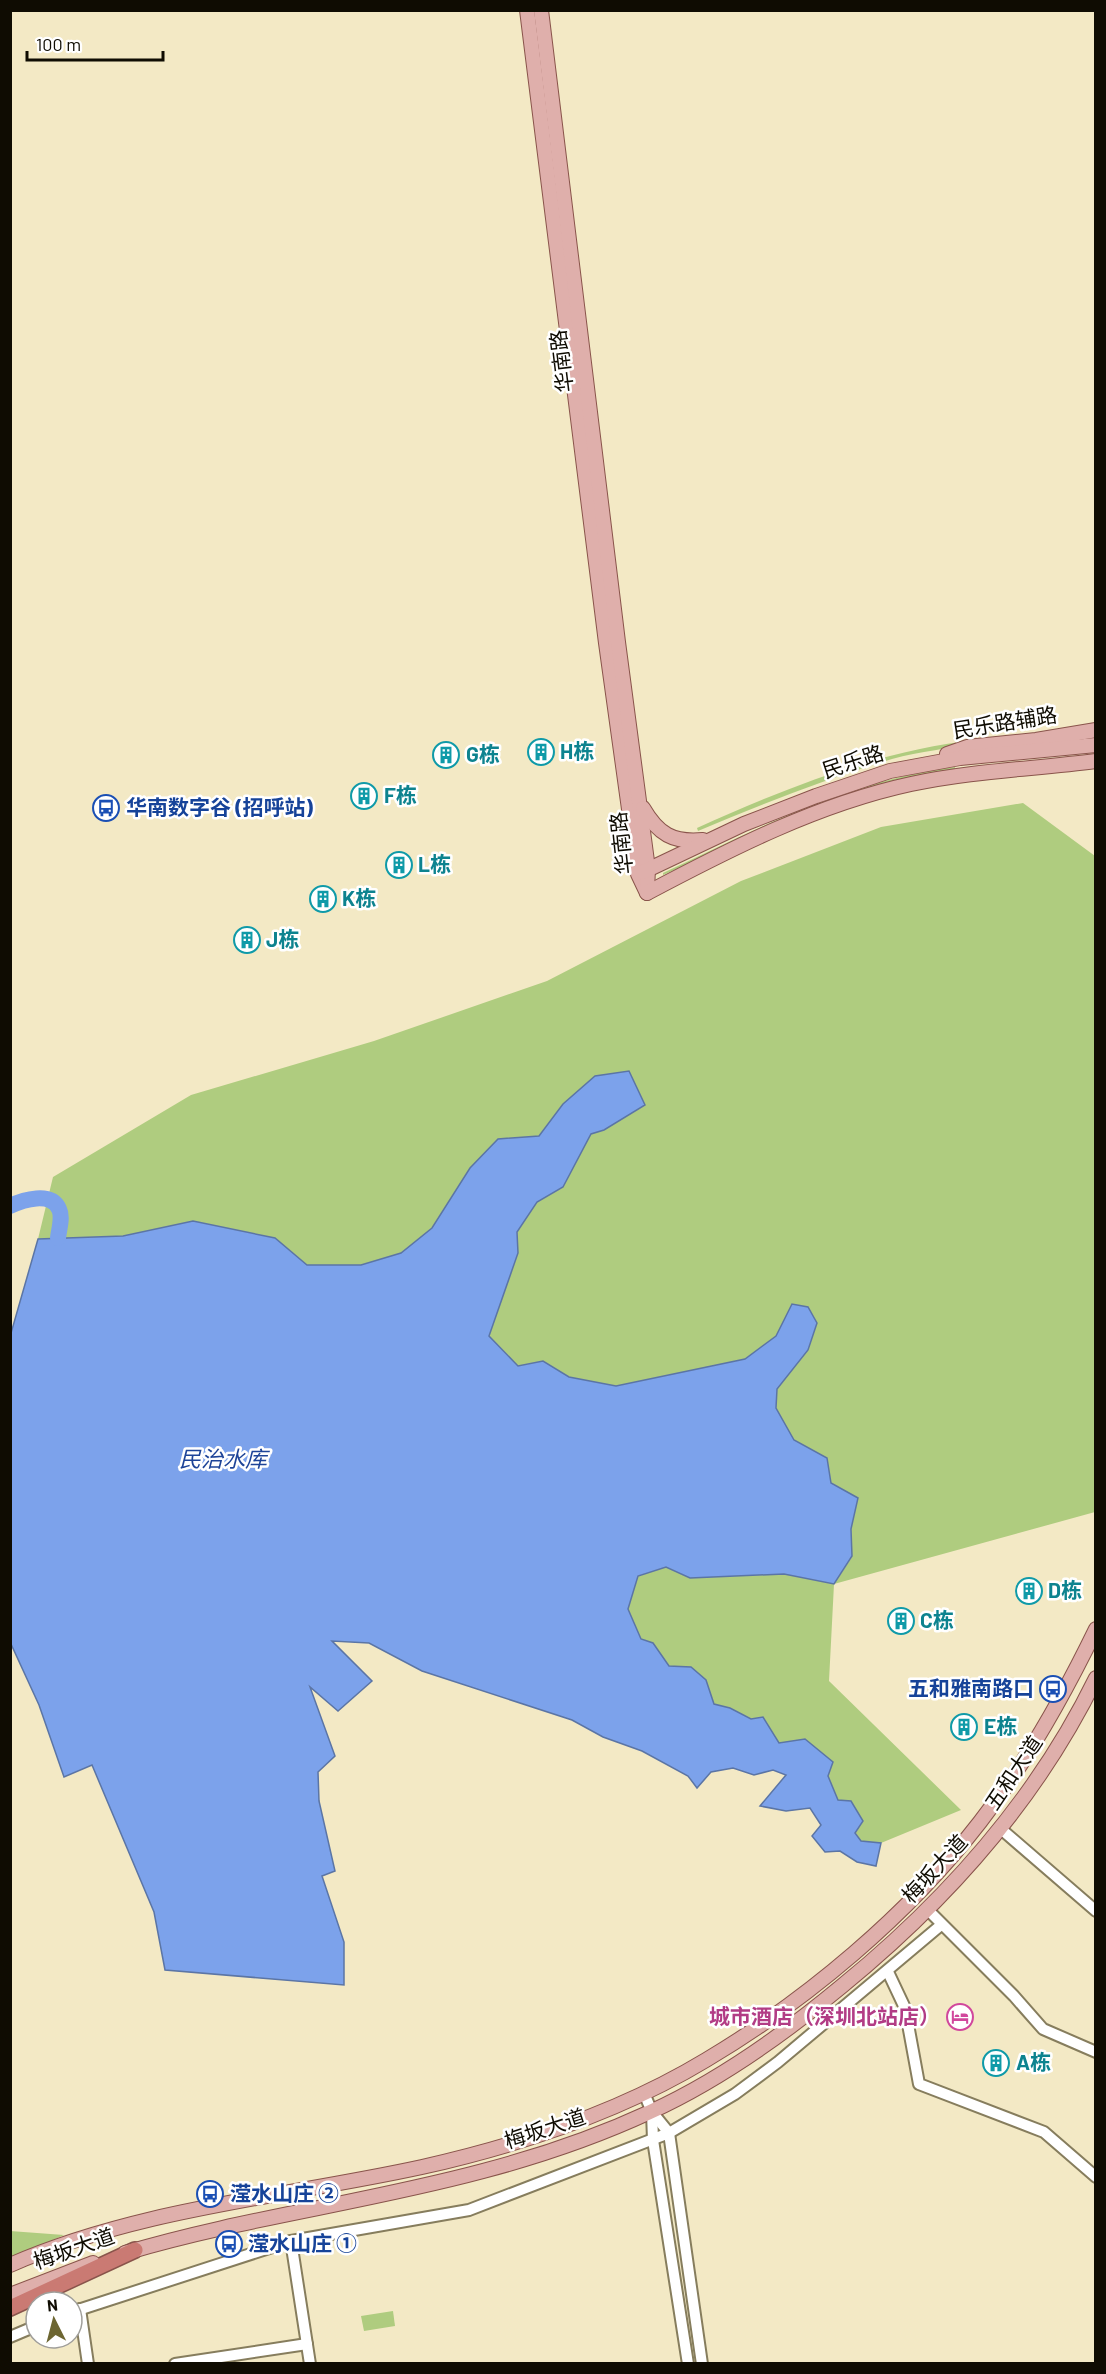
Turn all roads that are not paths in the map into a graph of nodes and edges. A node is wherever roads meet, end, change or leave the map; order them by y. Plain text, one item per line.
1 (527, 10) edge
2 (541, 10) edge
3 (1095, 730) edge
4 (1095, 745) edge
5 (1095, 761) edge
6 (923, 764) junction
7 (639, 801) junction
8 (714, 838) junction
9 (643, 872) junction
10 (647, 893) joint
11 (1095, 1629) edge
12 (1095, 1678) edge
13 (979, 1823) joint
14 (1001, 1829) junction
15 (928, 1910) junction
16 (1095, 1911) edge
17 (941, 1925) junction
18 (888, 1972) junction
19 (1095, 2052) edge
20 (644, 2093) junction
21 (652, 2112) junction
22 (669, 2133) junction
23 (653, 2140) junction
24 (1095, 2177) edge
25 (291, 2241) junction
26 (135, 2250) junction
27 (10, 2265) edge
28 (10, 2295) edge
29 (84, 2307) edge
30 (10, 2308) edge
31 (24, 2331) edge
32 (10, 2337) edge
33 (307, 2344) junction
34 (84, 2346) edge
35 (88, 2364) edge
36 (174, 2364) edge
37 (310, 2364) edge
38 (688, 2364) edge
39 (702, 2364) edge

1 - 9 main road, 华南路
2 - 7 main road, 华南路
3 - 6 main road, 民乐路辅路
4 - 6 main road, 民乐路
5 - 10 main road, 民乐路
6 - 8 main road, 民乐路
7 - 8 main road
7 - 9 main road, 华南路
8 - 9 main road, 民乐路
9 - 10 main road, 华南路
11 - 13 main road, 五和大道
12 - 14 main road, 五和大道
13 - 20 main road, 梅坂大道
14 - 15 main road, 梅坂大道
14 - 16 street
15 - 17 street
15 - 21 main road, 梅坂大道
17 - 18 street
17 - 19 street
18 - 22 street
18 - 24 street
20 - 21 street
20 - 27 main road, 梅坂大道
21 - 22 street
21 - 23 street
21 - 26 main road, 梅坂大道
22 - 23 street
22 - 39 street
23 - 25 street
23 - 38 street
25 - 29 street
25 - 33 street
26 - 28 main road, 梅坂大道
26 - 30 highway
31 - 32 street
33 - 36 street
33 - 37 street
34 - 35 street

